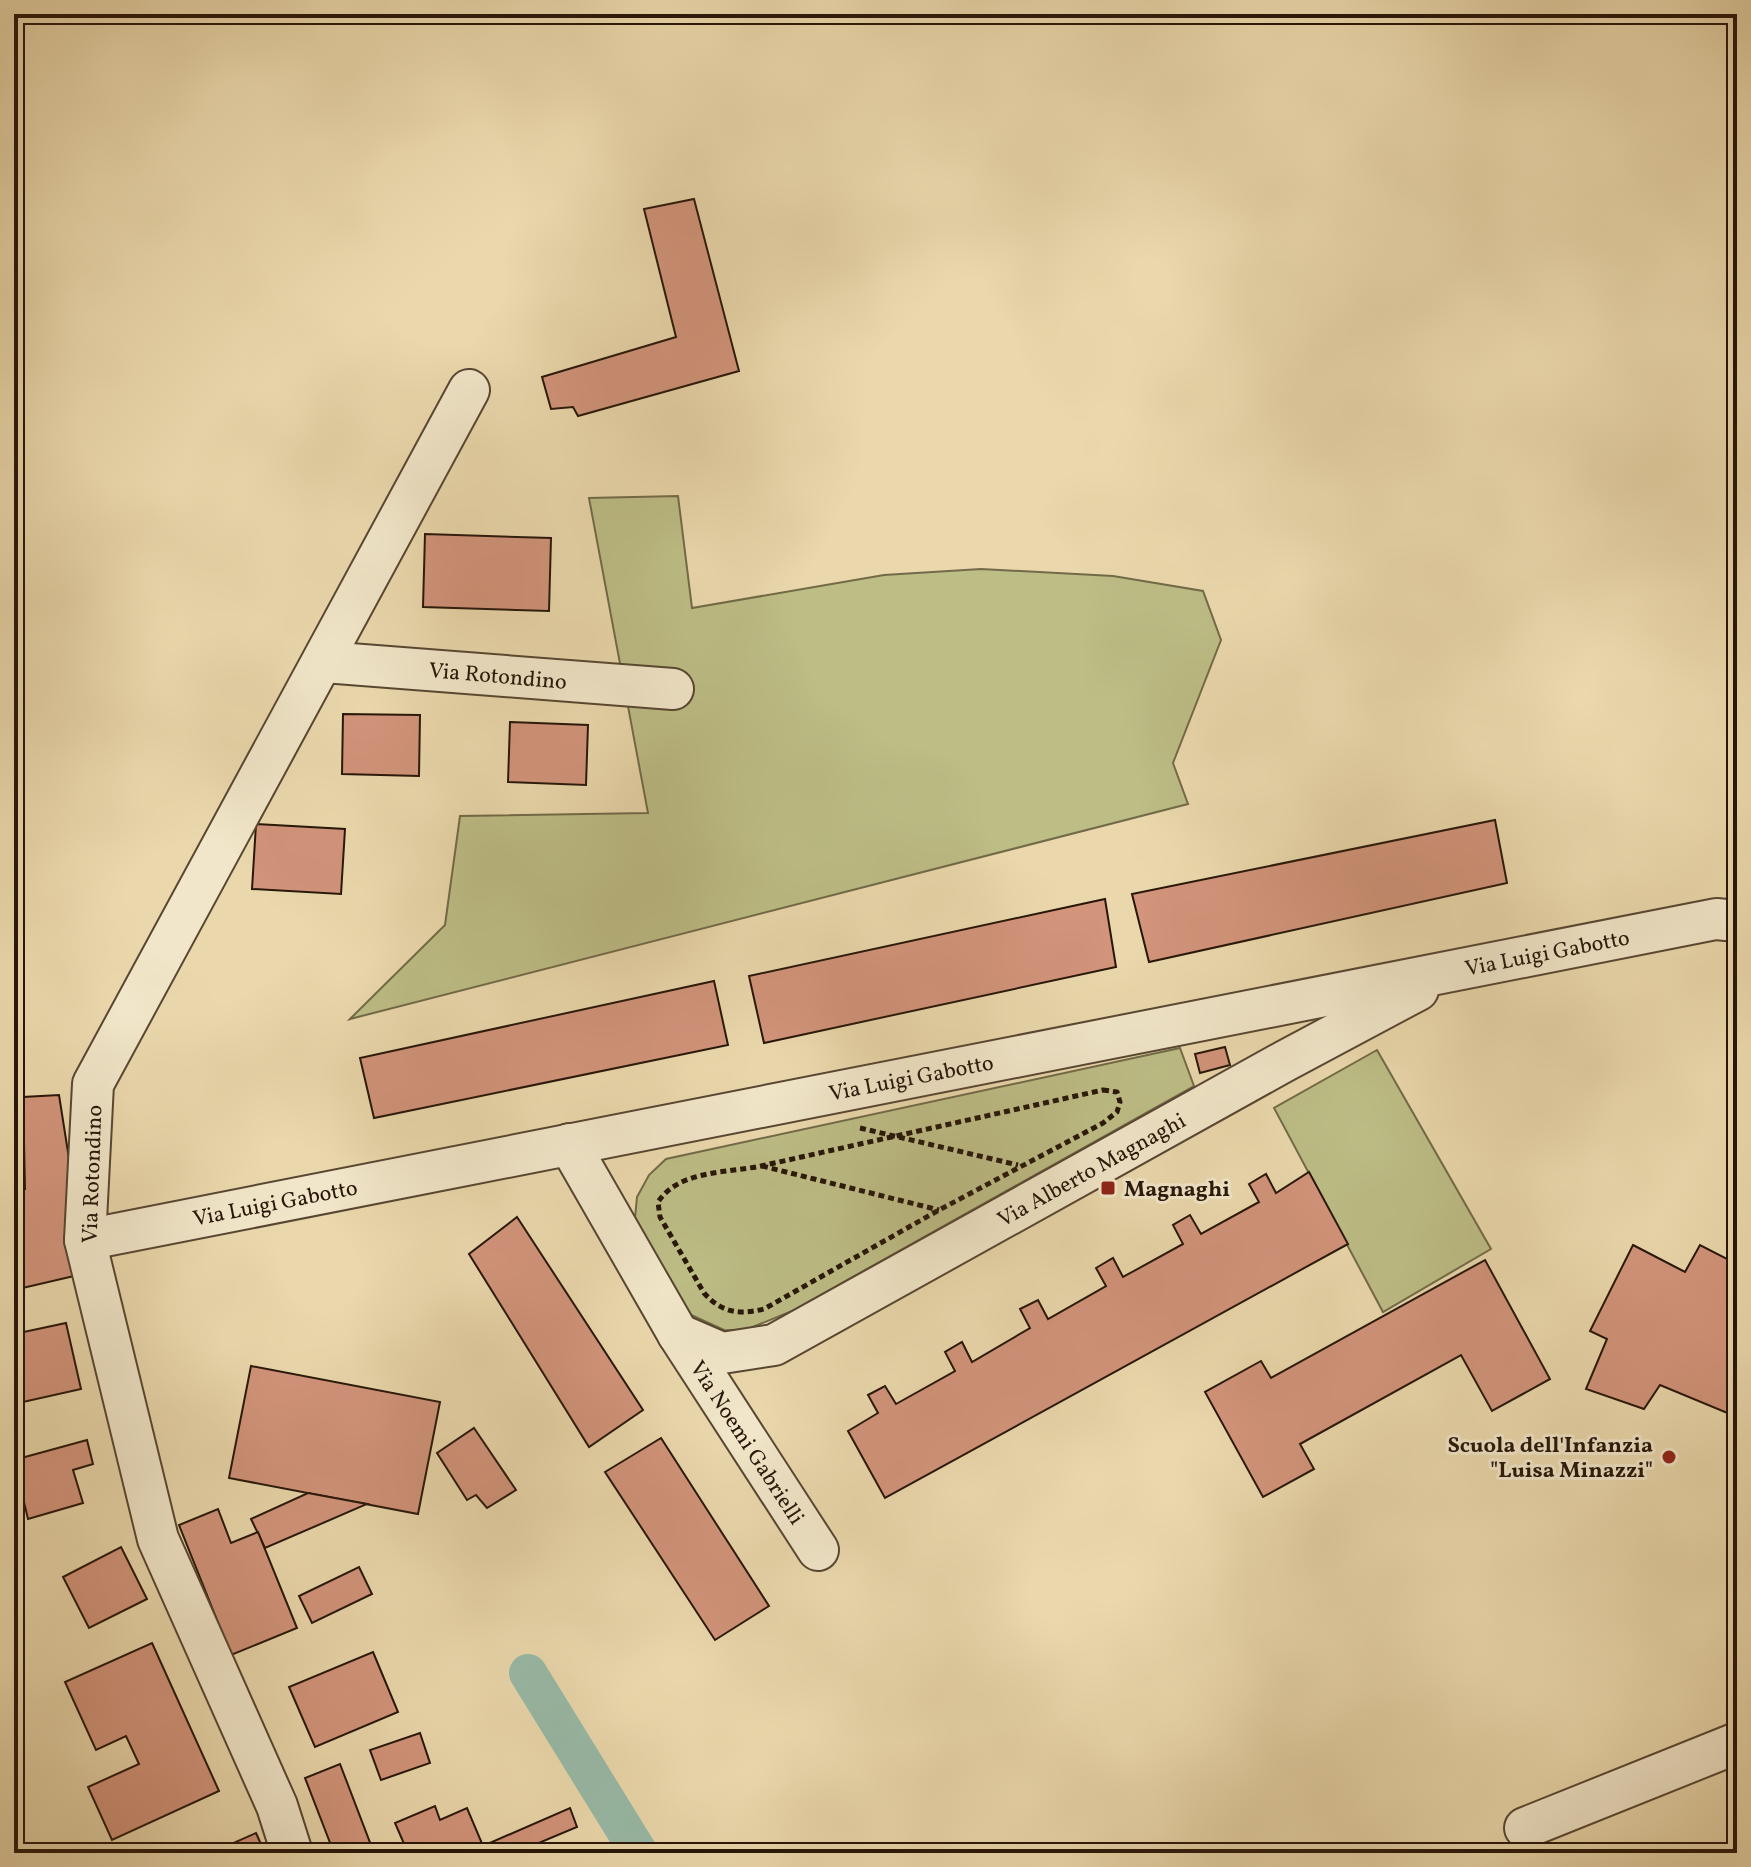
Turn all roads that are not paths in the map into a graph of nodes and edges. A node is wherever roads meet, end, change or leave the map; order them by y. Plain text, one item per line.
1 (469, 390) dead end
2 (324, 662) junction
3 (673, 689) dead end
4 (1737, 921) edge
5 (1456, 970) junction
6 (569, 1144) junction
7 (85, 1240) junction
8 (678, 1334) junction
9 (722, 1353) joint
10 (818, 1550) dead end
11 (1737, 1743) edge
12 (1525, 1828) dead end
13 (292, 1853) edge

1 - 2 street, Via Rotondino
2 - 3 street, Via Rotondino
2 - 7 street, Via Rotondino
4 - 5 street, Via Luigi Gabotto
5 - 6 street, Via Luigi Gabotto
5 - 9 street, Via Alberto Magnaghi
6 - 7 street, Via Luigi Gabotto
6 - 8 street, Via Noemi Gabrielli
7 - 13 street, Via Rotondino
8 - 9 street, Via Noemi Gabrielli
8 - 10 street, Via Noemi Gabrielli
11 - 12 street

